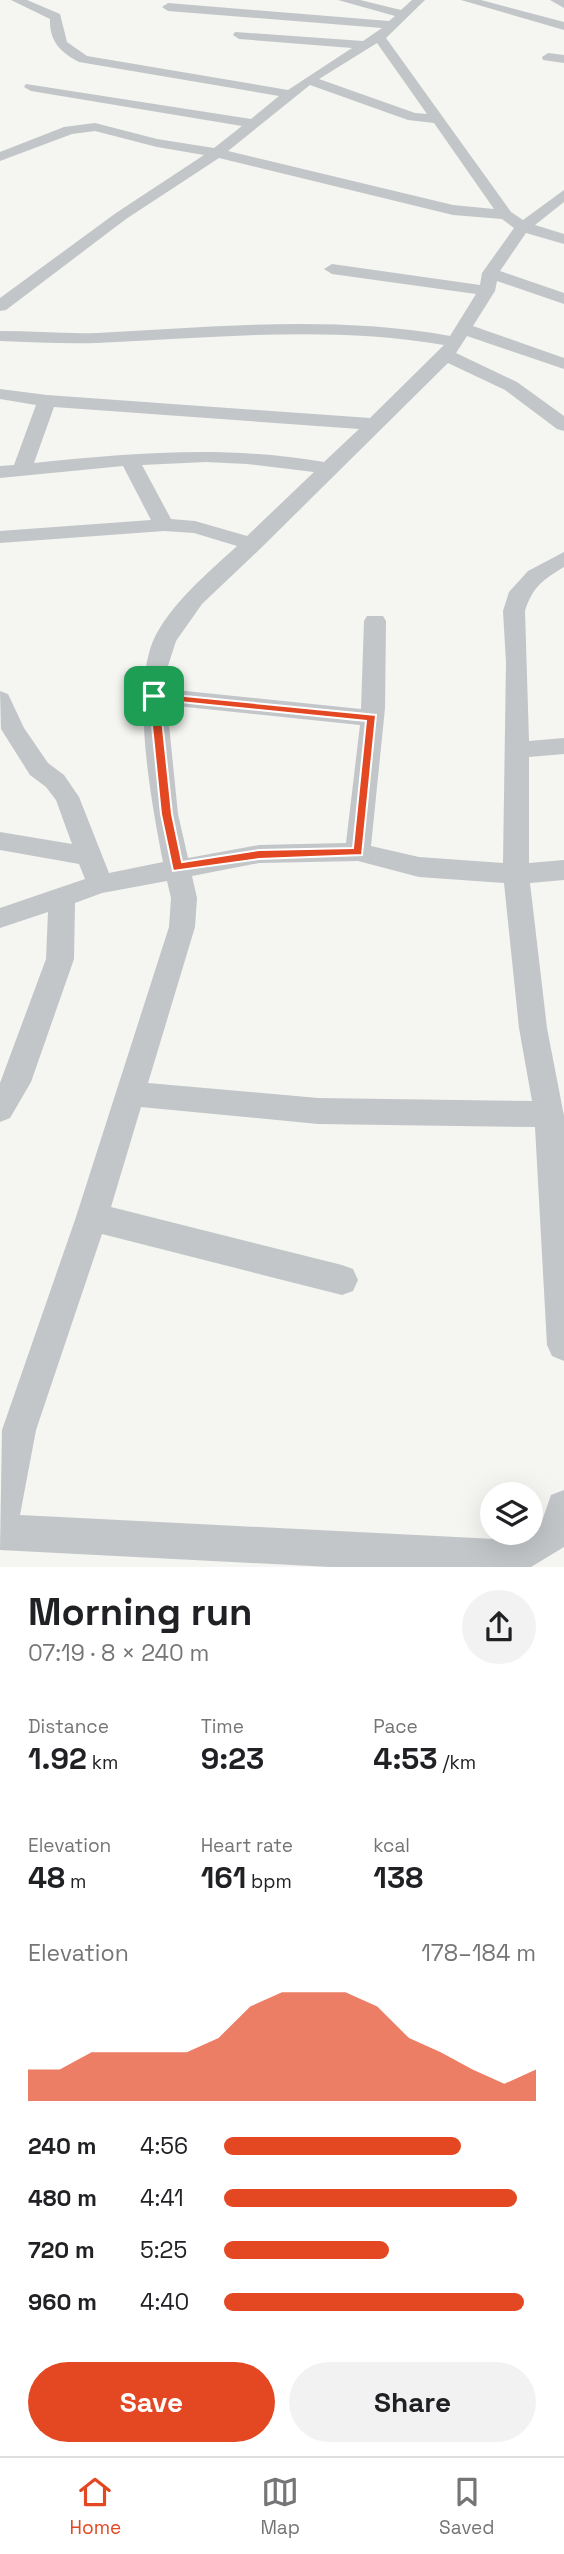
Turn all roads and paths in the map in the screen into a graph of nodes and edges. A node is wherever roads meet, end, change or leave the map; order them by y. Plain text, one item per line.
1 (17, 0) edge
2 (344, 0) edge
3 (419, 0) edge
4 (467, 0) edge
5 (556, 0) edge
6 (564, 4) edge
7 (168, 7) dead end
8 (404, 14) junction
9 (393, 26) junction
10 (564, 26) edge
11 (239, 35) dead end
12 (379, 37) junction
13 (363, 45) junction
14 (548, 57) dead end
15 (564, 59) edge
16 (308, 80) junction
17 (31, 87) dead end
18 (290, 94) junction
19 (440, 120) junction
20 (251, 123) junction
21 (217, 153) junction
22 (0, 157) edge
23 (561, 201) edge
24 (514, 221) junction
25 (564, 239) edge
26 (332, 269) dead end
27 (489, 282) junction
28 (564, 299) edge
29 (2, 303) edge
30 (0, 336) edge
31 (455, 342) junction
32 (564, 364) edge
33 (0, 394) edge
34 (47, 401) junction
35 (373, 424) junction
36 (564, 425) edge
37 (129, 458) junction
38 (330, 469) junction
39 (22, 470) junction
40 (0, 472) edge
41 (164, 525) junction
42 (0, 537) edge
43 (254, 544) junction
44 (564, 558) edge
45 (375, 621) dead end
46 (154, 696) junction
47 (0, 699) edge
48 (372, 718) junction
49 (6, 729) edge
50 (564, 746) edge
51 (517, 750) junction
52 (0, 841) edge
53 (358, 852) junction
54 (89, 856) junction
55 (177, 868) junction
56 (564, 870) edge
57 (516, 874) junction
58 (100, 884) junction
59 (62, 895) junction
60 (0, 918) edge
61 (130, 1094) junction
62 (0, 1109) edge
63 (549, 1114) junction
64 (93, 1217) junction
65 (342, 1280) dead end
66 (564, 1345) edge
67 (9, 1428) edge
68 (564, 1508) edge
69 (0, 1523) edge
70 (0, 1532) edge

1 - 18 street
2 - 8 street
3 - 8 street
4 - 10 street
5 - 6 street
7 - 9 street
8 - 9 street
9 - 12 street
11 - 13 street
12 - 13 street
12 - 19 street
13 - 16 street
14 - 15 street
16 - 18 street
16 - 19 street
17 - 20 street
18 - 20 street
19 - 24 street
20 - 21 street
21 - 22 street
21 - 24 street
21 - 29 street
23 - 24 street
24 - 25 street
24 - 27 street
26 - 27 street
27 - 28 street
27 - 31 street
30 - 31 street
31 - 32 street
31 - 35 street
31 - 36 street
33 - 34 street
34 - 35 street
34 - 39 street
35 - 38 street
37 - 38 street
37 - 39 street
37 - 41 street
38 - 43 street
39 - 40 street
41 - 42 street
41 - 43 street
43 - 46 street
44 - 51 street
45 - 48 street
46 - 48 street
46 - 55 street
47 - 49 street
48 - 53 street
49 - 54 street
50 - 51 street
51 - 57 street
52 - 54 street
53 - 55 street
53 - 57 street
54 - 58 street
55 - 58 street
55 - 61 street
56 - 57 street
57 - 63 street
58 - 59 street
59 - 60 street
59 - 62 street
61 - 63 street
61 - 64 street
63 - 66 street
64 - 65 street
64 - 67 street
67 - 69 street
68 - 70 street

